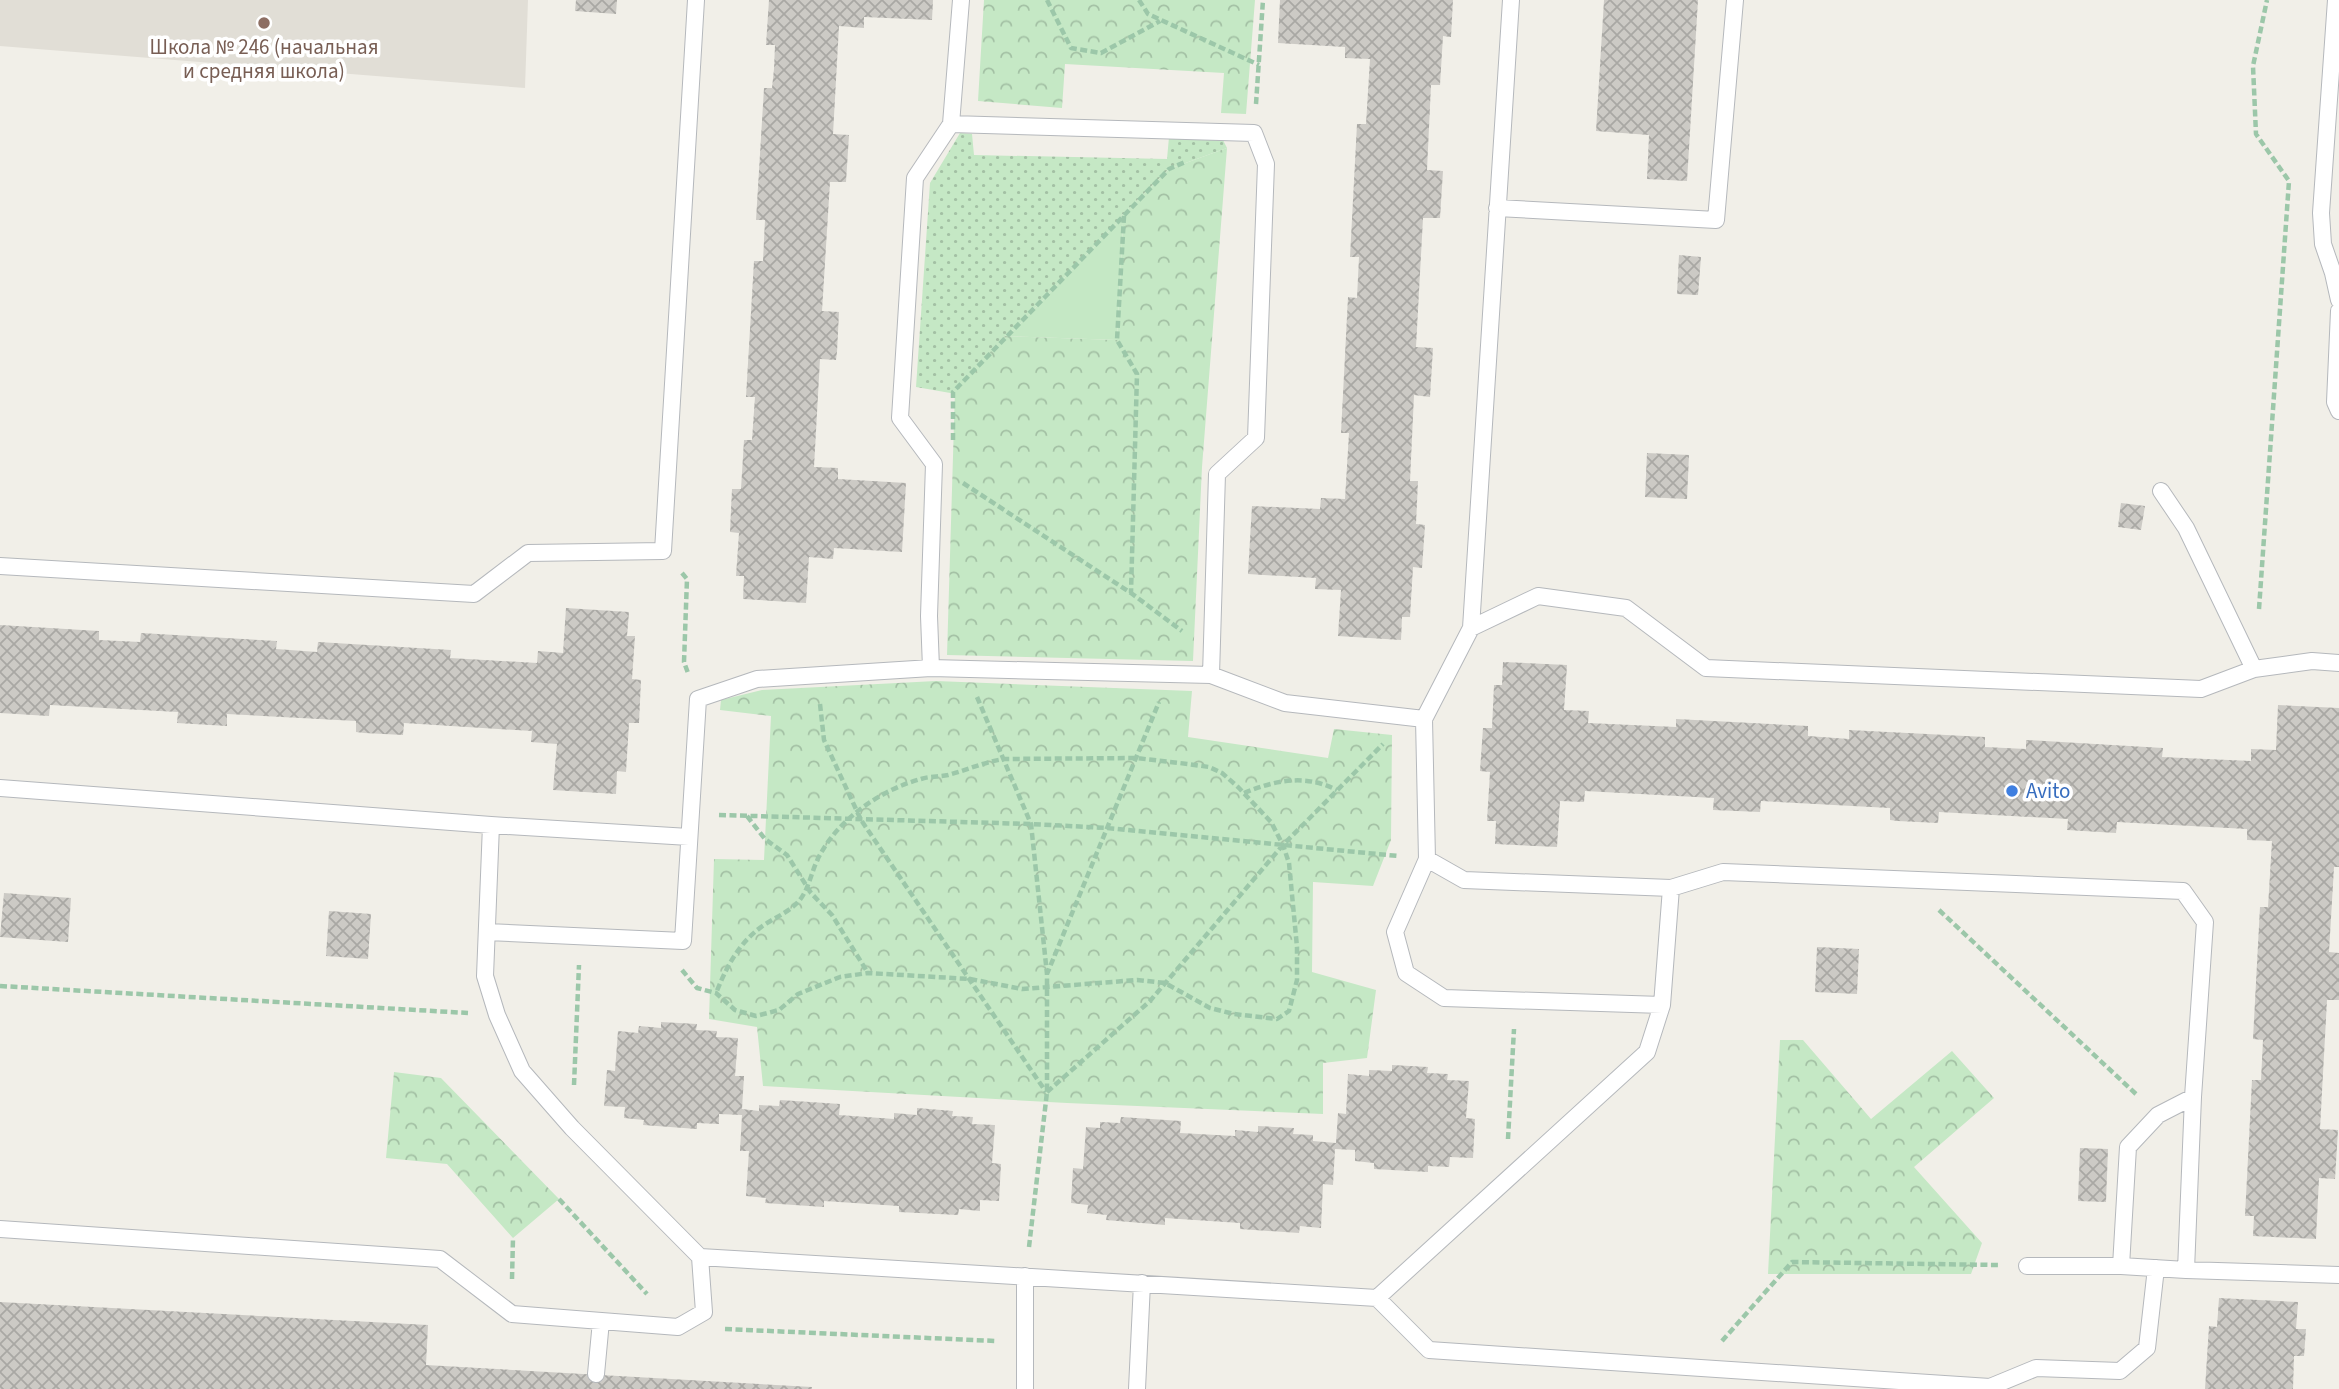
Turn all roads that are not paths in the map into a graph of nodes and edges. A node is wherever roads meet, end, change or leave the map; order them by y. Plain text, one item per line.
1 (696, 0) edge
2 (961, 0) edge
3 (1511, 0) edge
4 (1735, 0) edge
5 (2336, 0) edge
6 (951, 124) junction
7 (1497, 208) junction
8 (2339, 300) edge
9 (2339, 311) edge
10 (2339, 411) edge
11 (2161, 491) dead end
12 (0, 566) edge
13 (1471, 628) junction
14 (2339, 663) edge
15 (931, 668) junction
16 (2254, 669) junction
17 (1211, 675) junction
18 (1416, 719) junction
19 (0, 788) edge
20 (491, 825) junction
21 (689, 837) junction
22 (1427, 859) junction
23 (1671, 888) junction
24 (487, 932) junction
25 (1662, 1004) junction
26 (2193, 1097) junction
27 (0, 1229) edge
28 (699, 1257) junction
29 (2027, 1266) road end
30 (2121, 1266) junction
31 (2156, 1268) junction
32 (2186, 1270) junction
33 (2339, 1275) edge
34 (1025, 1276) junction
35 (1142, 1283) junction
36 (1377, 1298) junction
37 (601, 1321) junction
38 (596, 1374) dead end
39 (1025, 1389) edge
40 (1137, 1389) edge

1 - 12 lane
2 - 6 lane
3 - 7 lane
4 - 7 lane
5 - 8 lane
6 - 15 lane
6 - 17 lane
7 - 13 lane
9 - 10 lane
11 - 16 lane
13 - 16 lane
13 - 18 lane
14 - 16 lane
15 - 17 lane
15 - 21 lane
17 - 18 lane
18 - 22 lane
19 - 20 lane
20 - 21 lane
20 - 24 lane
21 - 24 lane
22 - 23 lane
22 - 25 lane
23 - 25 lane
23 - 26 lane
24 - 28 lane
25 - 36 lane
26 - 30 lane
26 - 32 lane
27 - 37 lane
28 - 34 lane
28 - 37 lane
29 - 30 lane
30 - 31 lane
31 - 32 lane
31 - 36 lane
32 - 33 lane
34 - 35 lane
34 - 39 lane
35 - 36 lane
35 - 40 lane
37 - 38 lane

